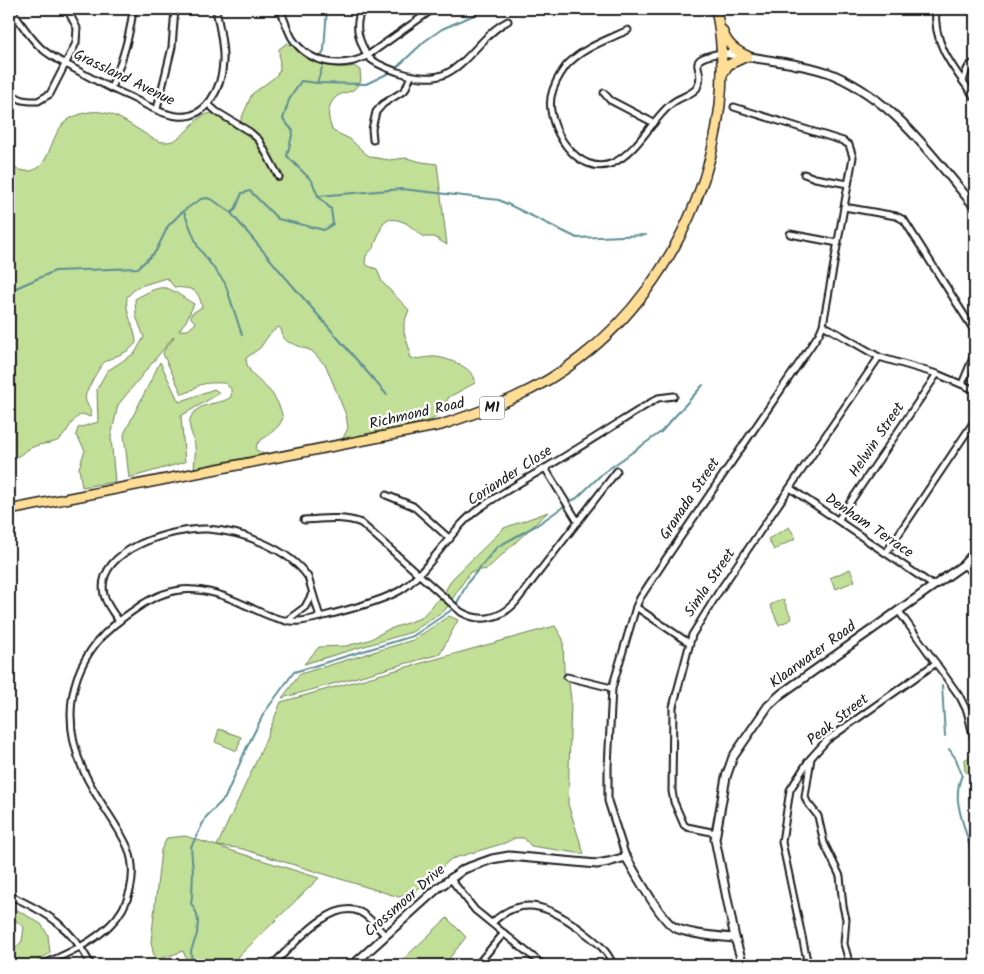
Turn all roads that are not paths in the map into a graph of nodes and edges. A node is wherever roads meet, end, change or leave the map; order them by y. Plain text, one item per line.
1 (11, 9) edge
2 (67, 9) edge
3 (133, 9) edge
4 (175, 9) edge
5 (216, 9) edge
6 (280, 9) edge
7 (363, 9) edge
8 (433, 9) edge
9 (936, 9) edge
10 (716, 11) edge
11 (508, 21) dead end
12 (628, 30) dead end
13 (721, 53) junction
14 (368, 56) junction
15 (747, 56) junction
16 (975, 63) edge
17 (66, 64) junction
18 (411, 76) junction
19 (721, 76) junction
20 (963, 81) junction
21 (111, 88) junction
22 (9, 93) edge
23 (604, 93) dead end
24 (975, 98) edge
25 (208, 104) junction
26 (734, 107) dead end
27 (157, 109) junction
28 (654, 123) junction
29 (373, 140) dead end
30 (804, 174) dead end
31 (279, 177) dead end
32 (848, 184) junction
33 (844, 207) junction
34 (975, 207) edge
35 (790, 234) dead end
36 (838, 242) junction
37 (823, 325) junction
38 (975, 332) edge
39 (975, 354) edge
40 (879, 358) junction
41 (937, 374) junction
42 (962, 384) junction
43 (975, 390) edge
44 (674, 396) dead end
45 (975, 420) edge
46 (545, 468) junction
47 (617, 471) dead end
48 (790, 488) junction
49 (386, 495) dead end
50 (9, 510) edge
51 (304, 520) dead end
52 (838, 520) junction
53 (578, 522) junction
54 (450, 539) junction
55 (975, 552) edge
56 (886, 553) junction
57 (963, 565) junction
58 (419, 573) junction
59 (975, 574) edge
60 (934, 586) junction
61 (312, 594) junction
62 (636, 607) junction
63 (898, 610) junction
64 (320, 616) junction
65 (119, 621) junction
66 (286, 621) junction
67 (690, 643) junction
68 (936, 663) junction
69 (567, 677) dead end
70 (612, 688) junction
71 (975, 743) edge
72 (811, 758) junction
73 (716, 833) junction
74 (626, 857) junction
75 (450, 878) junction
76 (9, 894) edge
77 (732, 922) junction
78 (492, 923) junction
79 (504, 933) junction
80 (385, 935) junction
81 (717, 936) junction
82 (735, 938) junction
83 (81, 946) junction
84 (848, 958) dead end
85 (357, 964) edge
86 (42, 965) edge
87 (91, 965) edge
88 (272, 965) edge
89 (477, 965) edge
90 (543, 965) edge
91 (613, 965) edge
92 (743, 965) edge
93 (808, 965) edge

1 - 17 street, Grassland Avenue
2 - 17 street
3 - 21 street
4 - 27 street
5 - 25 street
6 - 14 street
7 - 14 street
8 - 14 street
9 - 20 street
10 - 13 highway, Richmond Road / M1
10 - 15 highway
11 - 18 street
12 - 28 street
13 - 15 street
13 - 19 highway, Richmond Road / M1
13 - 28 street
14 - 18 street
15 - 19 highway
15 - 34 street
16 - 20 street
17 - 21 street, Grassland Avenue
17 - 22 street
18 - 29 street
19 - 50 highway, Richmond Road / M1
20 - 24 street
21 - 27 street, Grassland Avenue
23 - 28 street
25 - 27 street, Grassland Avenue
25 - 31 street
26 - 32 street, Granada Street
30 - 32 street
32 - 33 street, Granada Street
33 - 36 street, Granada Street
33 - 38 street
35 - 36 street
36 - 37 street, Granada Street
37 - 40 street
37 - 62 street, Granada Street
39 - 42 street
40 - 41 street
40 - 48 street, Simla Street
41 - 42 street
41 - 52 street, Helwin Street
42 - 43 street
44 - 46 street, Coriander Close
45 - 56 street
46 - 53 street
46 - 54 street, Coriander Close
47 - 53 street
48 - 52 street, Denham Terrace
48 - 67 street, Simla Street
49 - 54 street
51 - 58 street
52 - 56 street, Denham Terrace
53 - 58 street
54 - 58 street, Coriander Close
55 - 57 street, Klaarwater Road
56 - 60 street, Denham Terrace
57 - 59 street
57 - 60 street, Klaarwater Road
58 - 64 street, Coriander Close
60 - 63 street, Klaarwater Road
61 - 64 street
61 - 65 street
61 - 66 street
62 - 67 street
62 - 70 street, Granada Street
63 - 68 street
63 - 73 street, Klaarwater Road
64 - 66 street, Coriander Close
65 - 66 street
65 - 83 street
67 - 73 street, Simla Street
68 - 71 street
68 - 72 street, Peak Street
69 - 70 street
70 - 74 street, Granada Street
72 - 84 street
72 - 93 street, Peak Street
73 - 77 street, Klaarwater Road
74 - 75 street, Crossmoor Drive
74 - 81 street, Granada Street
75 - 78 street
75 - 80 street, Crossmoor Drive
76 - 83 street
77 - 81 street
77 - 82 street, Klaarwater Road
78 - 79 street
78 - 91 street
79 - 89 street
79 - 90 street
80 - 85 street, Crossmoor Drive
80 - 88 street
81 - 82 street, Granada Street
82 - 92 street, Klaarwater Road
83 - 86 street
83 - 87 street

